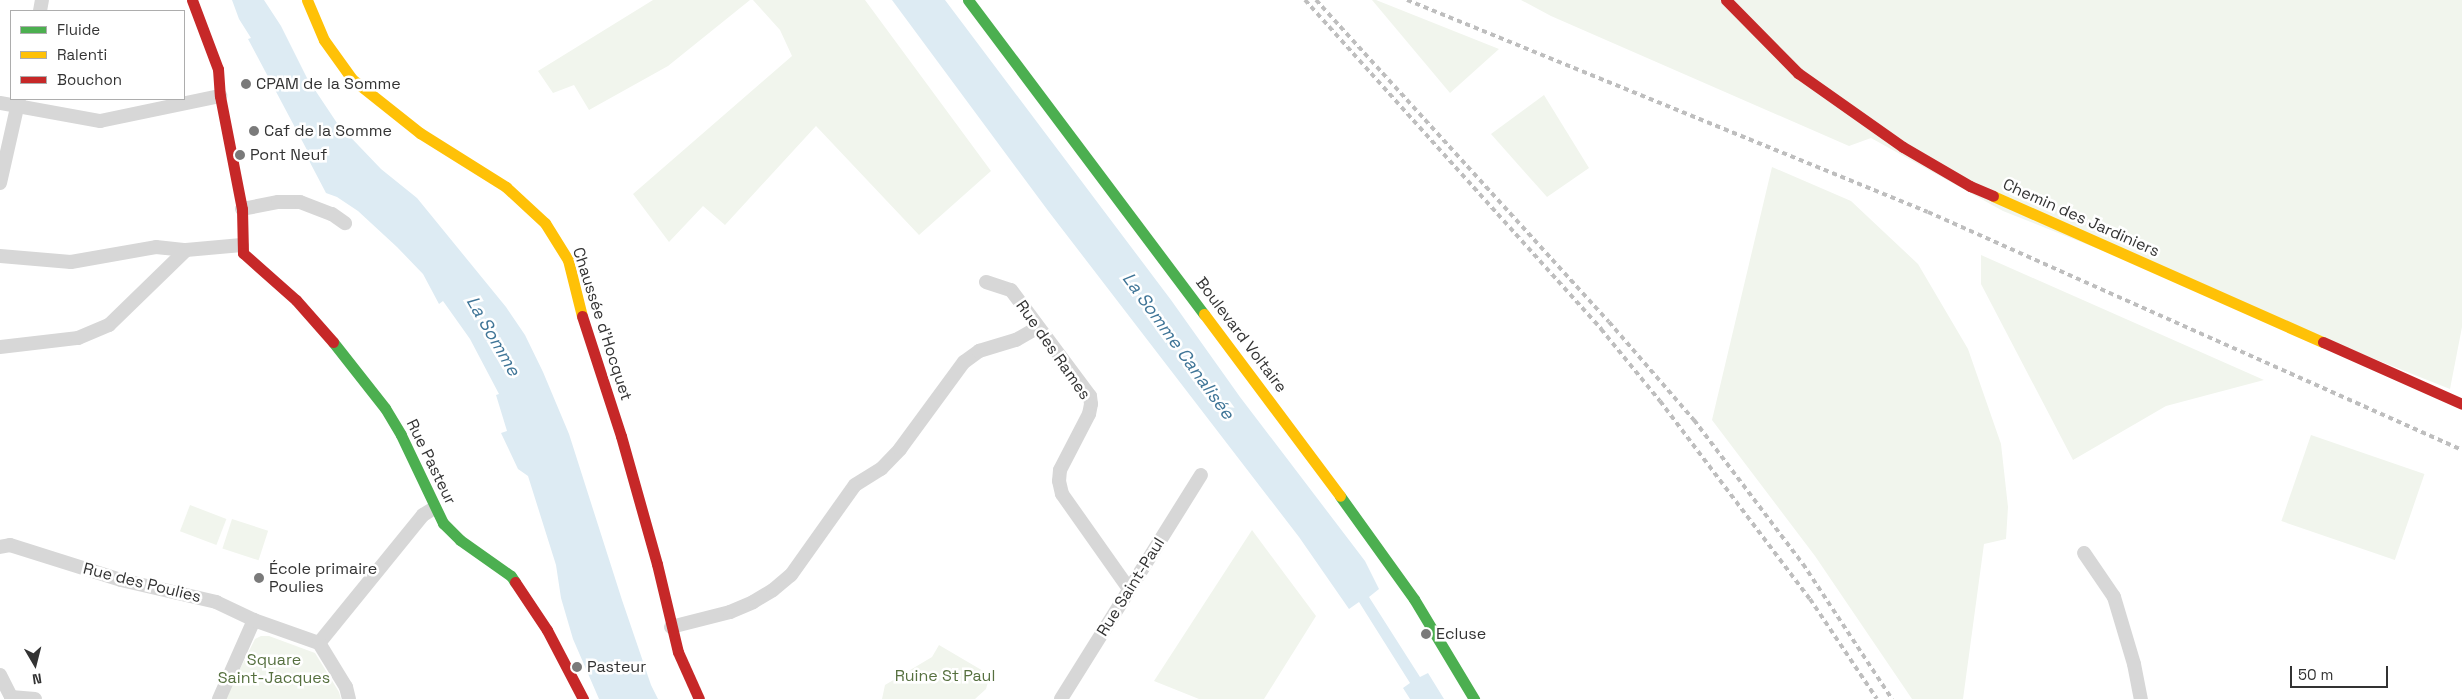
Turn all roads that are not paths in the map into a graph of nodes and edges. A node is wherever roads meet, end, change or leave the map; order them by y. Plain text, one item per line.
1 (192, 0) edge
2 (306, 0) edge
3 (968, 0) edge
4 (1726, 0) edge
5 (220, 96) junction
6 (0, 102) edge
7 (18, 103) edge
8 (0, 183) edge
9 (242, 209) junction
10 (345, 223) dead end
11 (242, 245) junction
12 (186, 250) junction
13 (0, 256) edge
14 (986, 282) dead end
15 (1037, 328) junction
16 (0, 347) edge
17 (2462, 404) edge
18 (1202, 475) dead end
19 (434, 508) junction
20 (0, 547) edge
21 (2084, 553) dead end
22 (1129, 589) junction
23 (254, 620) junction
24 (671, 627) junction
25 (319, 643) junction
26 (1, 680) edge
27 (12, 698) edge
28 (35, 699) edge
29 (219, 699) edge
30 (349, 699) edge
31 (583, 699) edge
32 (699, 699) edge
33 (1061, 699) edge
34 (1474, 699) edge
35 (2141, 699) edge

1 - 5 street
2 - 24 street, Chaussée d'Hocquet
3 - 34 street, Boulevard Voltaire
4 - 17 street, Chemin des Jardiniers
5 - 7 street
5 - 9 street
6 - 7 street
7 - 8 street
9 - 10 street
9 - 11 street
11 - 12 street
11 - 19 street, Rue Pasteur
12 - 13 street
12 - 16 street
14 - 15 street, Rue des Rames
15 - 22 street, Rue des Rames
15 - 24 street
18 - 22 street, Rue Saint-Paul
19 - 25 street
19 - 31 street, Rue Pasteur
20 - 23 street, Rue des Poulies
21 - 35 street
22 - 33 street, Rue Saint-Paul
23 - 25 street, Rue des Poulies
23 - 29 street
24 - 32 street, Chaussée d'Hocquet
25 - 30 street
26 - 27 street
27 - 28 street

